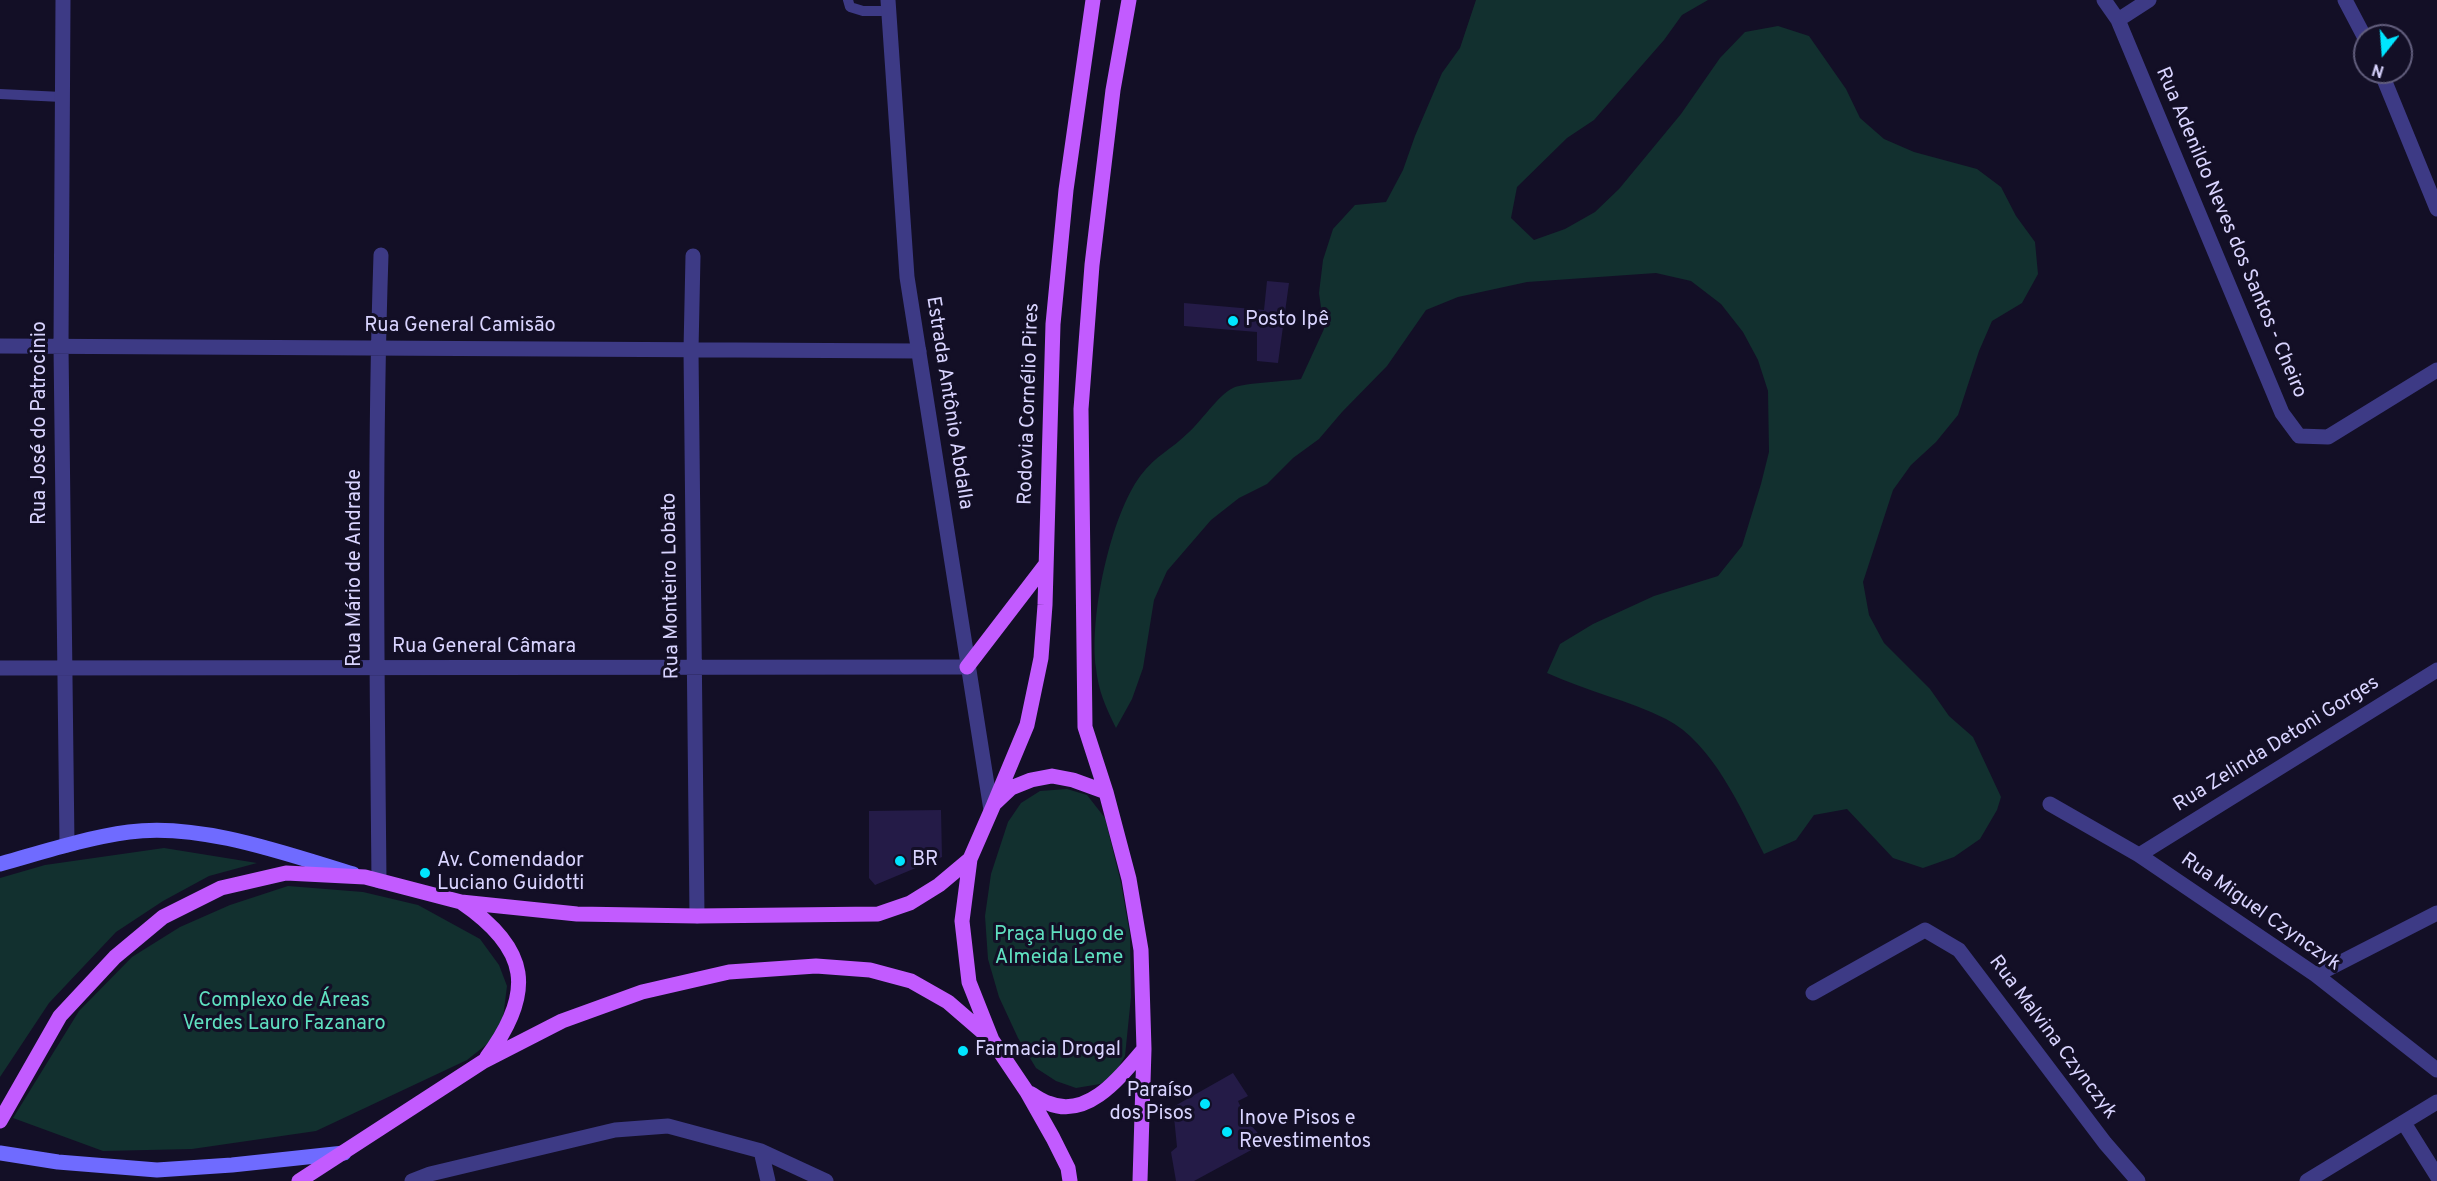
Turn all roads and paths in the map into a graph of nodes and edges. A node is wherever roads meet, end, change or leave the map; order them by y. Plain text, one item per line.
1 (63, 0) edge
2 (848, 0) edge
3 (1093, 0) edge
4 (1129, 0) edge
5 (2104, 0) edge
6 (2149, 0) edge
7 (2345, 0) edge
8 (888, 5) edge
9 (2118, 20) junction
10 (2358, 24) edge
11 (2386, 84) edge
12 (0, 94) edge
13 (62, 97) junction
14 (2437, 209) edge
15 (381, 255) dead end
16 (693, 256) dead end
17 (0, 346) edge
18 (61, 346) junction
19 (378, 348) junction
20 (691, 350) junction
21 (919, 351) junction
22 (2437, 370) edge
23 (1046, 564) junction
24 (968, 667) junction
25 (0, 668) edge
26 (64, 668) junction
27 (377, 669) junction
28 (694, 669) junction
29 (2437, 670) edge
30 (1106, 792) junction
31 (2050, 804) dead end
32 (992, 807) junction
33 (67, 845) junction
34 (2139, 855) junction
35 (970, 859) junction
36 (0, 864) edge
37 (372, 879) junction
38 (462, 902) junction
39 (2437, 913) edge
40 (697, 916) junction
41 (2316, 975) junction
42 (1813, 993) dead end
43 (992, 1040) junction
44 (1143, 1049) junction
45 (484, 1061) junction
46 (2437, 1070) edge
47 (1027, 1092) junction
48 (2437, 1102) edge
49 (0, 1121) edge
50 (2404, 1123) junction
51 (761, 1151) junction
52 (344, 1152) junction
53 (0, 1153) edge
54 (2437, 1176) edge
55 (299, 1181) edge
56 (412, 1181) edge
57 (768, 1181) edge
58 (826, 1181) edge
59 (1070, 1181) edge
60 (1140, 1181) edge
61 (2138, 1181) edge
62 (2307, 1181) edge

1 - 13 street, Rua José do Patrocinio
2 - 8 lane
3 - 23 main road, Rodovia Cornélio Pires
4 - 30 main road
5 - 9 street, Rua Adenildo Neves dos Santos - Cheiro
6 - 9 street
7 - 10 street
8 - 21 street, Estrada Antônio Abdalla
9 - 22 street, Rua Adenildo Neves dos Santos - Cheiro
11 - 14 street
12 - 13 lane
13 - 18 street, Rua José do Patrocinio
15 - 19 street, Rua Mário de Andrade
16 - 20 street, Rua Monteiro Lobato
17 - 18 street, Rua General Camisão
18 - 19 street, Rua General Camisão
18 - 26 street, Rua José do Patrocinio
19 - 20 street, Rua General Camisão
19 - 27 street, Rua Mário de Andrade
20 - 21 street, Rua General Camisão
20 - 28 street, Rua Monteiro Lobato
21 - 24 street, Estrada Antônio Abdalla
23 - 24 main road
23 - 32 main road, Rodovia Cornélio Pires
24 - 28 street, Rua General Câmara
24 - 32 street, Estrada Antônio Abdalla
25 - 26 street, Rua General Câmara
26 - 27 street, Rua General Câmara
26 - 33 street, Rua José do Patrocinio
27 - 28 street, Rua General Câmara
27 - 37 street, Rua Mário de Andrade
28 - 40 street, Rua Monteiro Lobato
29 - 34 street, Rua Zelinda Detoni Gorges
30 - 32 main road
30 - 44 main road
31 - 34 street, Rua Miguel Czynczyk
32 - 35 main road, Rodovia Cornélio Pires
33 - 36 main road
33 - 37 main road
34 - 41 street, Rua Miguel Czynczyk
35 - 40 main road
35 - 43 main road
37 - 38 main road
37 - 49 main road
38 - 40 main road
38 - 45 main road
39 - 41 street
41 - 46 street, Rua Miguel Czynczyk
42 - 61 street, Rua Malvina Czynczyk
43 - 45 main road
43 - 47 main road
44 - 47 main road
44 - 60 main road
45 - 52 main road
47 - 59 main road
48 - 50 street
50 - 54 street
50 - 62 street
51 - 56 street
51 - 57 street
51 - 58 street
52 - 53 main road
52 - 55 main road

